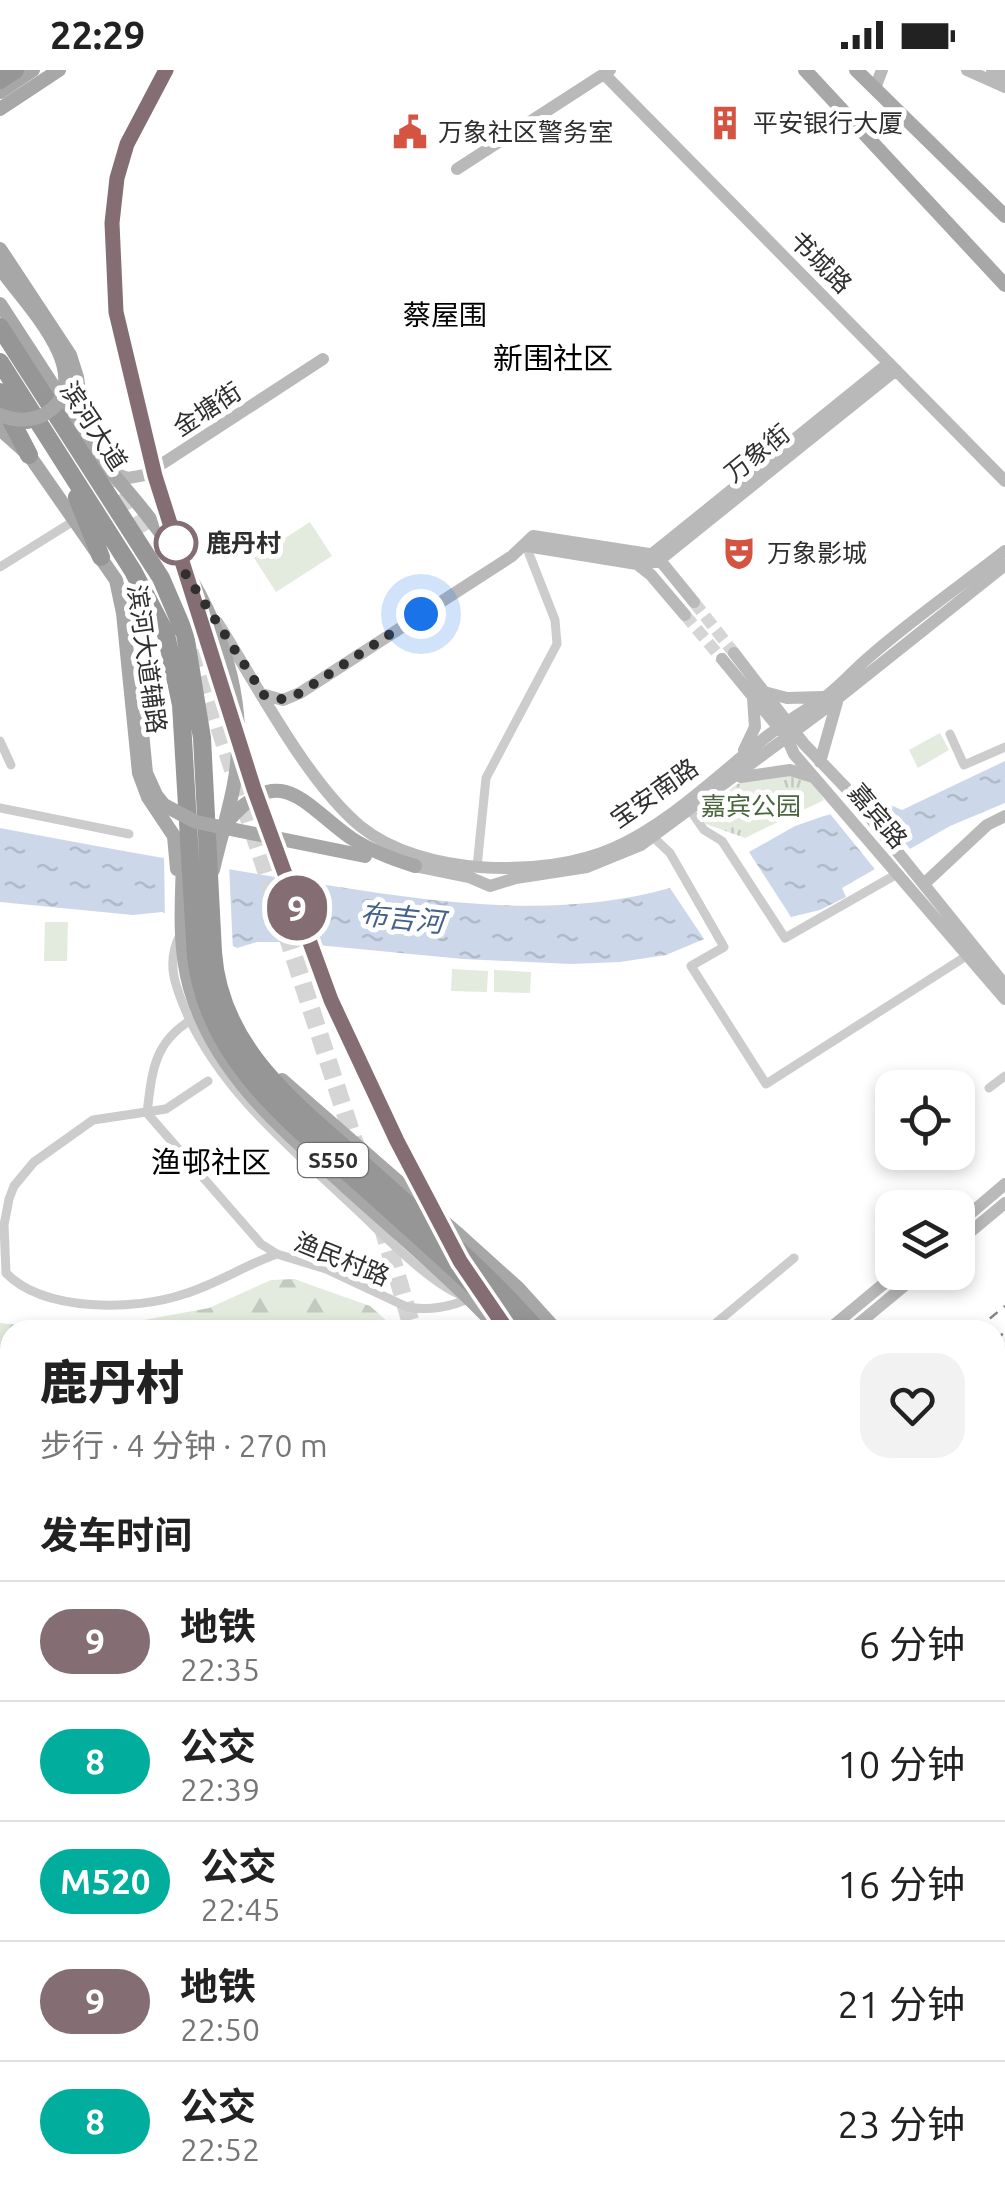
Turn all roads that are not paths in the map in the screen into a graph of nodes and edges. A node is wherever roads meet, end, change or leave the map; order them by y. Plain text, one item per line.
1 (15, 70) edge
2 (33, 70) edge
3 (60, 70) edge
4 (805, 70) edge
5 (856, 70) edge
6 (882, 70) edge
7 (967, 70) edge
8 (992, 70) edge
9 (607, 72) edge
10 (1005, 76) edge
11 (0, 80) edge
12 (1005, 87) edge
13 (876, 88) junction
14 (0, 92) edge
15 (0, 108) edge
16 (457, 169) dead end
17 (1005, 216) edge
18 (0, 249) edge
19 (0, 268) edge
20 (1005, 285) edge
21 (0, 304) edge
22 (0, 327) edge
23 (324, 359) dead end
24 (0, 362) edge
25 (892, 367) junction
26 (0, 392) edge
27 (0, 400) edge
28 (0, 414) edge
29 (0, 429) edge
30 (88, 437) junction
31 (54, 448) junction
32 (29, 455) junction
33 (64, 464) junction
34 (112, 472) junction
35 (1005, 481) edge
36 (72, 522) junction
37 (530, 541) junction
38 (683, 541) junction
39 (1005, 552) edge
40 (101, 557) junction
41 (646, 562) junction
42 (1005, 564) edge
43 (0, 567) edge
44 (116, 580) junction
45 (202, 599) junction
46 (685, 615) tunnel mouth
47 (728, 656) tunnel mouth
48 (300, 693) junction
49 (758, 694) junction
50 (264, 695) junction
51 (832, 697) junction
52 (787, 730) junction
53 (286, 731) junction
54 (950, 734) dead end
55 (0, 742) edge
56 (1005, 747) edge
57 (738, 760) junction
58 (820, 762) junction
59 (10, 766) dead end
60 (815, 778) junction
61 (720, 788) junction
62 (0, 808) edge
63 (690, 810) junction
64 (1005, 816) edge
65 (129, 834) dead end
66 (653, 837) junction
67 (195, 840) junction
68 (415, 866) junction
69 (477, 866) junction
70 (893, 869) junction
71 (924, 883) junction
72 (205, 955) junction
73 (968, 955) junction
74 (1005, 986) edge
75 (1005, 999) edge
76 (190, 1005) junction
77 (190, 1020) junction
78 (242, 1042) junction
79 (1005, 1076) edge
80 (208, 1081) dead end
81 (990, 1088) dead end
82 (147, 1113) junction
83 (1005, 1184) edge
84 (1005, 1202) edge
85 (975, 1210) edge
86 (975, 1228) edge
87 (277, 1254) junction
88 (794, 1258) dead end
89 (500, 1272) junction
90 (876, 1290) edge
91 (899, 1290) edge
92 (470, 1298) junction
93 (491, 1320) edge
94 (507, 1320) edge
95 (540, 1320) edge
96 (543, 1320) edge
97 (720, 1320) edge
98 (840, 1320) edge
99 (863, 1320) edge

1 - 11 highway
2 - 14 main road
3 - 15 main road
4 - 20 main road
5 - 13 main road
6 - 13 street
7 - 12 street
8 - 10 street
9 - 16 street
9 - 25 street, 书城路
13 - 17 main road
18 - 30 main road, 滨河大道辅路
19 - 28 main road, bridge
21 - 30 main road, 滨河大道辅路
22 - 67 highway, 滨河大道 / S550
23 - 34 street, 金塘街
24 - 31 highway, 滨河大道 / S550
25 - 35 street, 书城路
25 - 38 street, 万象街
25 - 41 street, 万象街
26 - 31 highway
27 - 32 highway
29 - 32 main road, 滨河大道辅路
30 - 34 main road, 滨河大道辅路
31 - 33 highway, 滨河大道 / S550
32 - 36 main road, 滨河大道辅路
33 - 40 highway
33 - 67 highway, 滨河大道 / S550
34 - 45 main road, 滨河大道辅路
36 - 40 main road, 滨河大道辅路
36 - 43 street
37 - 41 street
37 - 48 street
37 - 69 street
38 - 41 street, 万象街
38 - 41 street
39 - 51 street, 宝安南路
40 - 44 main road, 滨河大道辅路
41 - 46 street
42 - 51 street, 宝安南路
44 - 67 main road, 滨河大道辅路
44 - 68 main road, bridge
45 - 50 street, 宝安南路
45 - 67 main road, 滨河大道辅路
47 - 49 street, 嘉宾路
48 - 50 street
48 - 53 street
49 - 51 street
49 - 52 street, 嘉宾路
49 - 57 street
50 - 53 street, 宝安南路
51 - 52 street, 宝安南路
51 - 58 street
52 - 57 street, 宝安南路
52 - 58 street, 嘉宾路
52 - 60 street, 嘉宾路
52 - 61 street, 宝安南路
53 - 69 street, 宝安南路
54 - 56 street
55 - 59 street
57 - 69 street, 宝安南路
58 - 71 street, 嘉宾路
60 - 61 street
60 - 70 street, 嘉宾路
61 - 63 street, 宝安南路
62 - 65 street
63 - 66 street, 宝安南路
63 - 70 street
64 - 71 street
66 - 68 street, 宝安南路
66 - 73 street
67 - 68 main road
67 - 72 highway, S550
67 - 72 highway, S550
67 - 76 main road, 滨河大道辅路
70 - 73 street, 嘉宾路
71 - 74 street, 嘉宾路
72 - 78 highway, S550, bridge
72 - 94 highway, S550, bridge
73 - 75 street, 嘉宾路
76 - 77 street
76 - 92 main road, 滨河大道辅路
77 - 82 street
77 - 92 street
78 - 89 main road, bridge
78 - 95 highway, S550, bridge
79 - 81 street
80 - 82 street
82 - 87 street, 渔民村路
82 - 87 street
83 - 85 street
84 - 86 street
87 - 92 street, 渔民村路
88 - 97 street
89 - 92 street, 渔民村路
89 - 96 main road
90 - 98 street
91 - 99 street
92 - 93 main road, 滨河大道辅路

